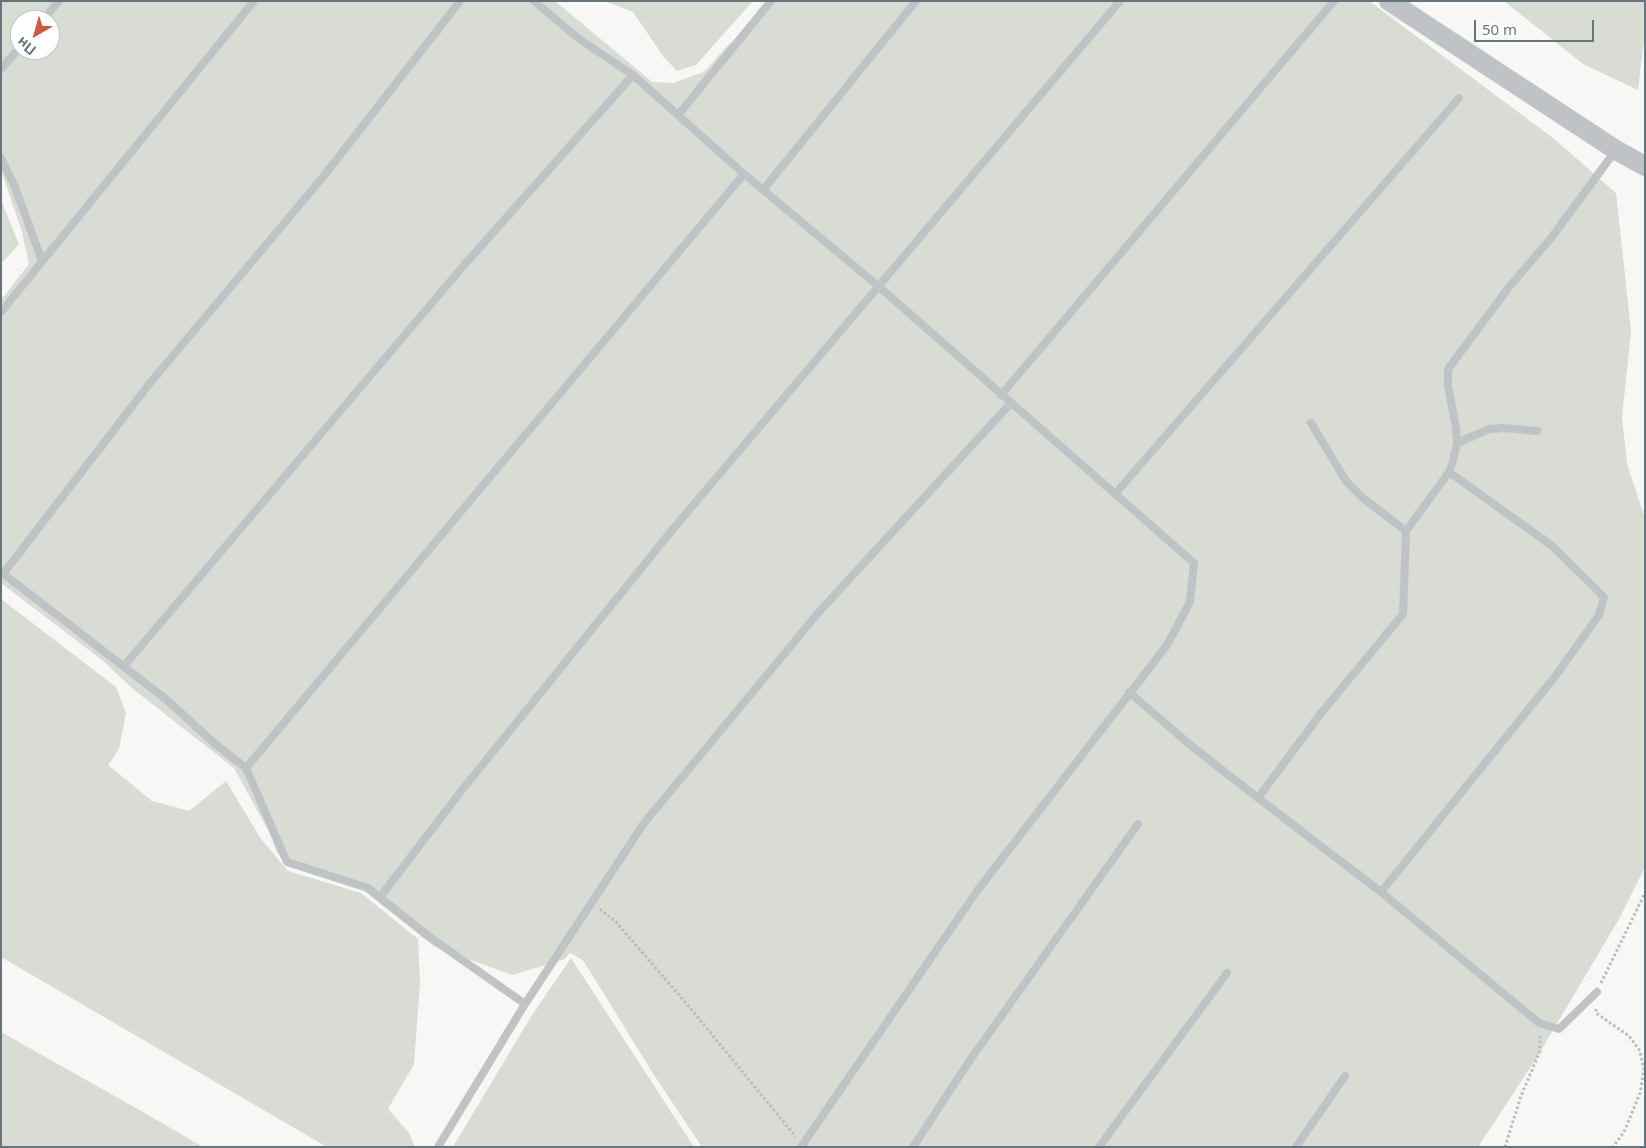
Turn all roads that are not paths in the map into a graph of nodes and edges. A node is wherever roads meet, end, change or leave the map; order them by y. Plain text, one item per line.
1 (254, 1) edge
2 (460, 1) edge
3 (534, 1) edge
4 (771, 1) edge
5 (916, 1) edge
6 (1120, 1) edge
7 (1334, 1) edge
8 (1389, 1) edge
9 (10, 59) edge
10 (1, 69) edge
11 (633, 74) junction
12 (1459, 98) dead end
13 (678, 115) junction
14 (1616, 150) junction
15 (1, 158) edge
16 (1645, 166) edge
17 (744, 174) junction
18 (764, 190) junction
19 (42, 261) junction
20 (877, 285) junction
21 (1, 312) edge
22 (1001, 395) junction
23 (1010, 404) junction
24 (1311, 423) dead end
25 (1538, 431) dead end
26 (1456, 443) junction
27 (1449, 472) junction
28 (1115, 494) junction
29 (1406, 531) junction
30 (2, 573) edge
31 (124, 666) junction
32 (1128, 692) junction
33 (246, 768) junction
34 (1258, 798) junction
35 (1138, 824) dead end
36 (1381, 892) junction
37 (380, 897) junction
38 (1227, 973) dead end
39 (1597, 992) road end
40 (524, 1004) junction
41 (1345, 1076) dead end
42 (802, 1146) edge
43 (438, 1147) edge
44 (913, 1147) edge
45 (1099, 1147) edge
46 (1296, 1147) edge

1 - 19 lane
2 - 30 lane
3 - 11 lane
4 - 13 lane
5 - 18 lane
6 - 20 lane
7 - 22 lane
8 - 14 street
9 - 10 lane
11 - 13 lane
11 - 31 lane
12 - 28 lane
13 - 17 lane
14 - 16 street
14 - 26 lane
15 - 19 lane
17 - 18 lane
17 - 33 lane
18 - 20 lane
19 - 21 lane
20 - 22 lane
20 - 37 lane
22 - 23 lane
23 - 28 lane
23 - 40 lane
24 - 29 lane
25 - 26 lane
26 - 27 lane
27 - 29 lane
27 - 36 lane
28 - 32 lane
29 - 34 lane
30 - 31 lane
31 - 33 lane
32 - 34 lane
32 - 42 lane
33 - 37 lane
34 - 36 lane
35 - 44 lane
36 - 39 lane
37 - 40 lane
38 - 45 lane
40 - 43 lane
41 - 46 lane

